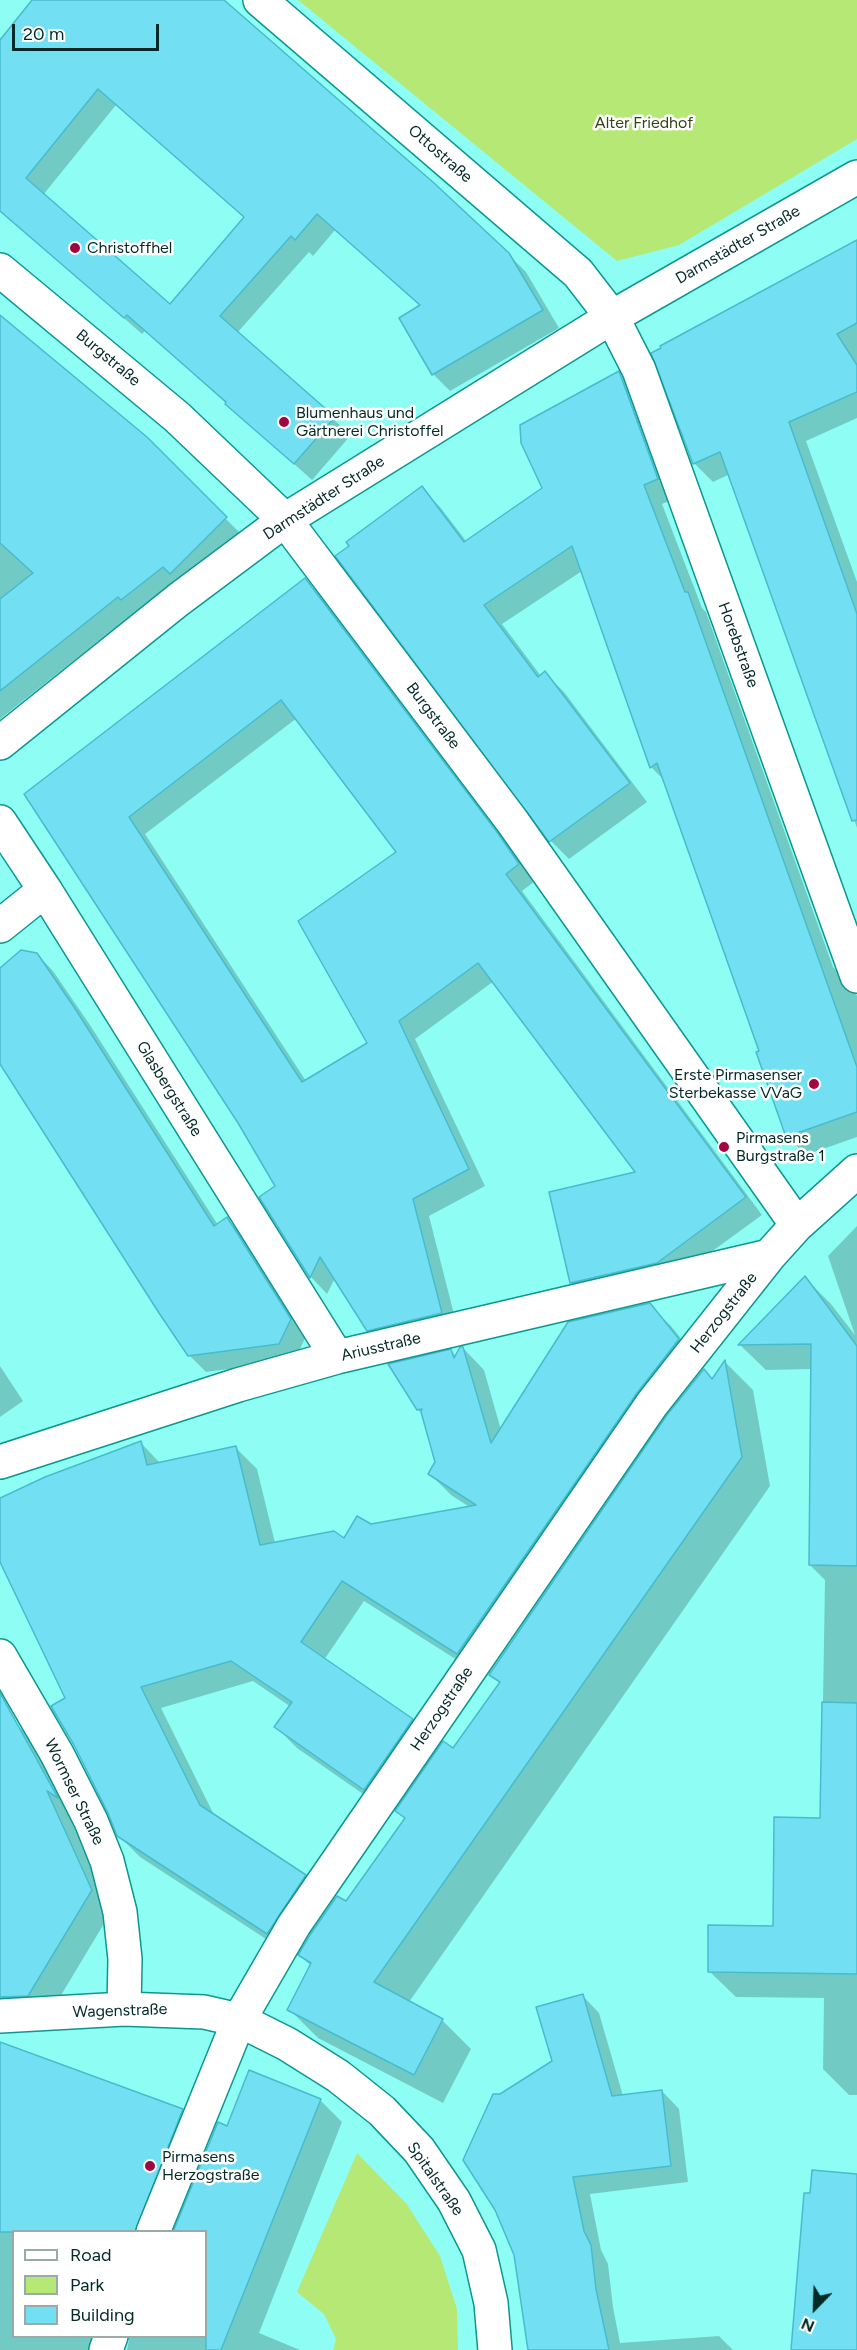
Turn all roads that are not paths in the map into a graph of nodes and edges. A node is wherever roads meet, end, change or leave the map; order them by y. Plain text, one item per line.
1 (260, 0) edge
2 (857, 177) edge
3 (0, 270) edge
4 (612, 317) junction
5 (285, 520) junction
6 (0, 743) edge
7 (0, 822) edge
8 (45, 890) junction
9 (0, 926) edge
10 (857, 976) edge
11 (857, 1171) edge
12 (797, 1225) junction
13 (769, 1256) junction
14 (337, 1357) junction
15 (0, 1462) edge
16 (0, 1656) edge
17 (124, 2009) junction
18 (0, 2016) edge
19 (239, 2020) junction
20 (154, 2230) edge
21 (495, 2350) edge

1 - 4 street, Ottostraße
2 - 4 street, Darmstädter Straße
3 - 5 street, Burgstraße
4 - 5 street, Darmstädter Straße
4 - 10 street, Horebstraße
5 - 6 street, Darmstädter Straße
5 - 12 street, Burgstraße
7 - 8 street, Glasbergstraße
8 - 9 street
8 - 14 street, Glasbergstraße
11 - 12 street, Herzogstraße
12 - 13 street, Herzogstraße
13 - 14 street, Ariusstraße
13 - 19 street, Herzogstraße
14 - 15 street, Ariusstraße
16 - 17 street, Wormser Straße
17 - 18 street, Wagenstraße
17 - 19 street, Wagenstraße
19 - 20 street, Herzogstraße
19 - 21 street, Spitalstraße

